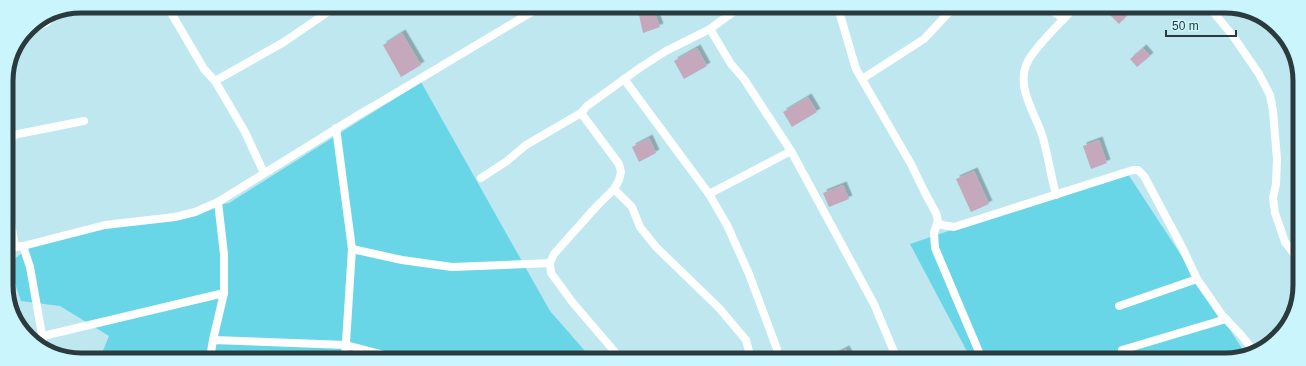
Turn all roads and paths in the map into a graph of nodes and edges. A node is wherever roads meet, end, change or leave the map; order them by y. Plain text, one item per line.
1 (171, 13) edge
2 (325, 13) edge
3 (530, 13) edge
4 (732, 13) edge
5 (839, 13) edge
6 (948, 13) edge
7 (1055, 13) edge
8 (1069, 13) edge
9 (1214, 13) edge
10 (1064, 19) junction
11 (710, 29) junction
12 (624, 79) junction
13 (862, 79) junction
14 (215, 81) junction
15 (581, 113) junction
16 (84, 121) dead end
17 (336, 128) junction
18 (13, 136) edge
19 (791, 151) junction
20 (264, 173) junction
21 (481, 178) dead end
22 (614, 189) junction
23 (709, 194) junction
24 (1056, 195) junction
25 (218, 202) junction
26 (937, 224) junction
27 (13, 235) edge
28 (15, 247) edge
29 (352, 249) junction
30 (1293, 252) edge
31 (550, 262) junction
32 (1198, 279) junction
33 (224, 293) junction
34 (1119, 306) dead end
35 (1226, 319) junction
36 (43, 336) junction
37 (213, 340) junction
38 (44, 342) edge
39 (346, 346) junction
40 (1251, 348) edge
41 (777, 349) dead end
42 (1122, 350) dead end
43 (211, 353) edge
44 (345, 353) edge
45 (375, 353) edge
46 (616, 353) edge
47 (749, 353) edge
48 (894, 353) edge
49 (979, 353) edge

1 - 14 street
2 - 14 street
3 - 17 street
4 - 11 street
5 - 13 street
6 - 13 street
7 - 10 street
8 - 10 street
9 - 30 street
10 - 24 street
11 - 12 street
11 - 19 street
12 - 15 street
12 - 23 street
13 - 26 street
14 - 20 street
15 - 21 street
15 - 22 street
16 - 18 street
17 - 20 street
17 - 29 street
19 - 23 street
19 - 48 street
20 - 25 street
22 - 31 street
22 - 47 street
23 - 41 street
24 - 26 street
24 - 32 street
25 - 28 street
25 - 33 street
26 - 49 street
27 - 28 street
28 - 36 street
29 - 31 street
29 - 39 street
31 - 46 street
32 - 34 street
32 - 35 street
33 - 36 street
33 - 37 street
35 - 40 street
35 - 42 street
36 - 38 street
37 - 39 street
37 - 43 street
39 - 44 street
39 - 45 street

